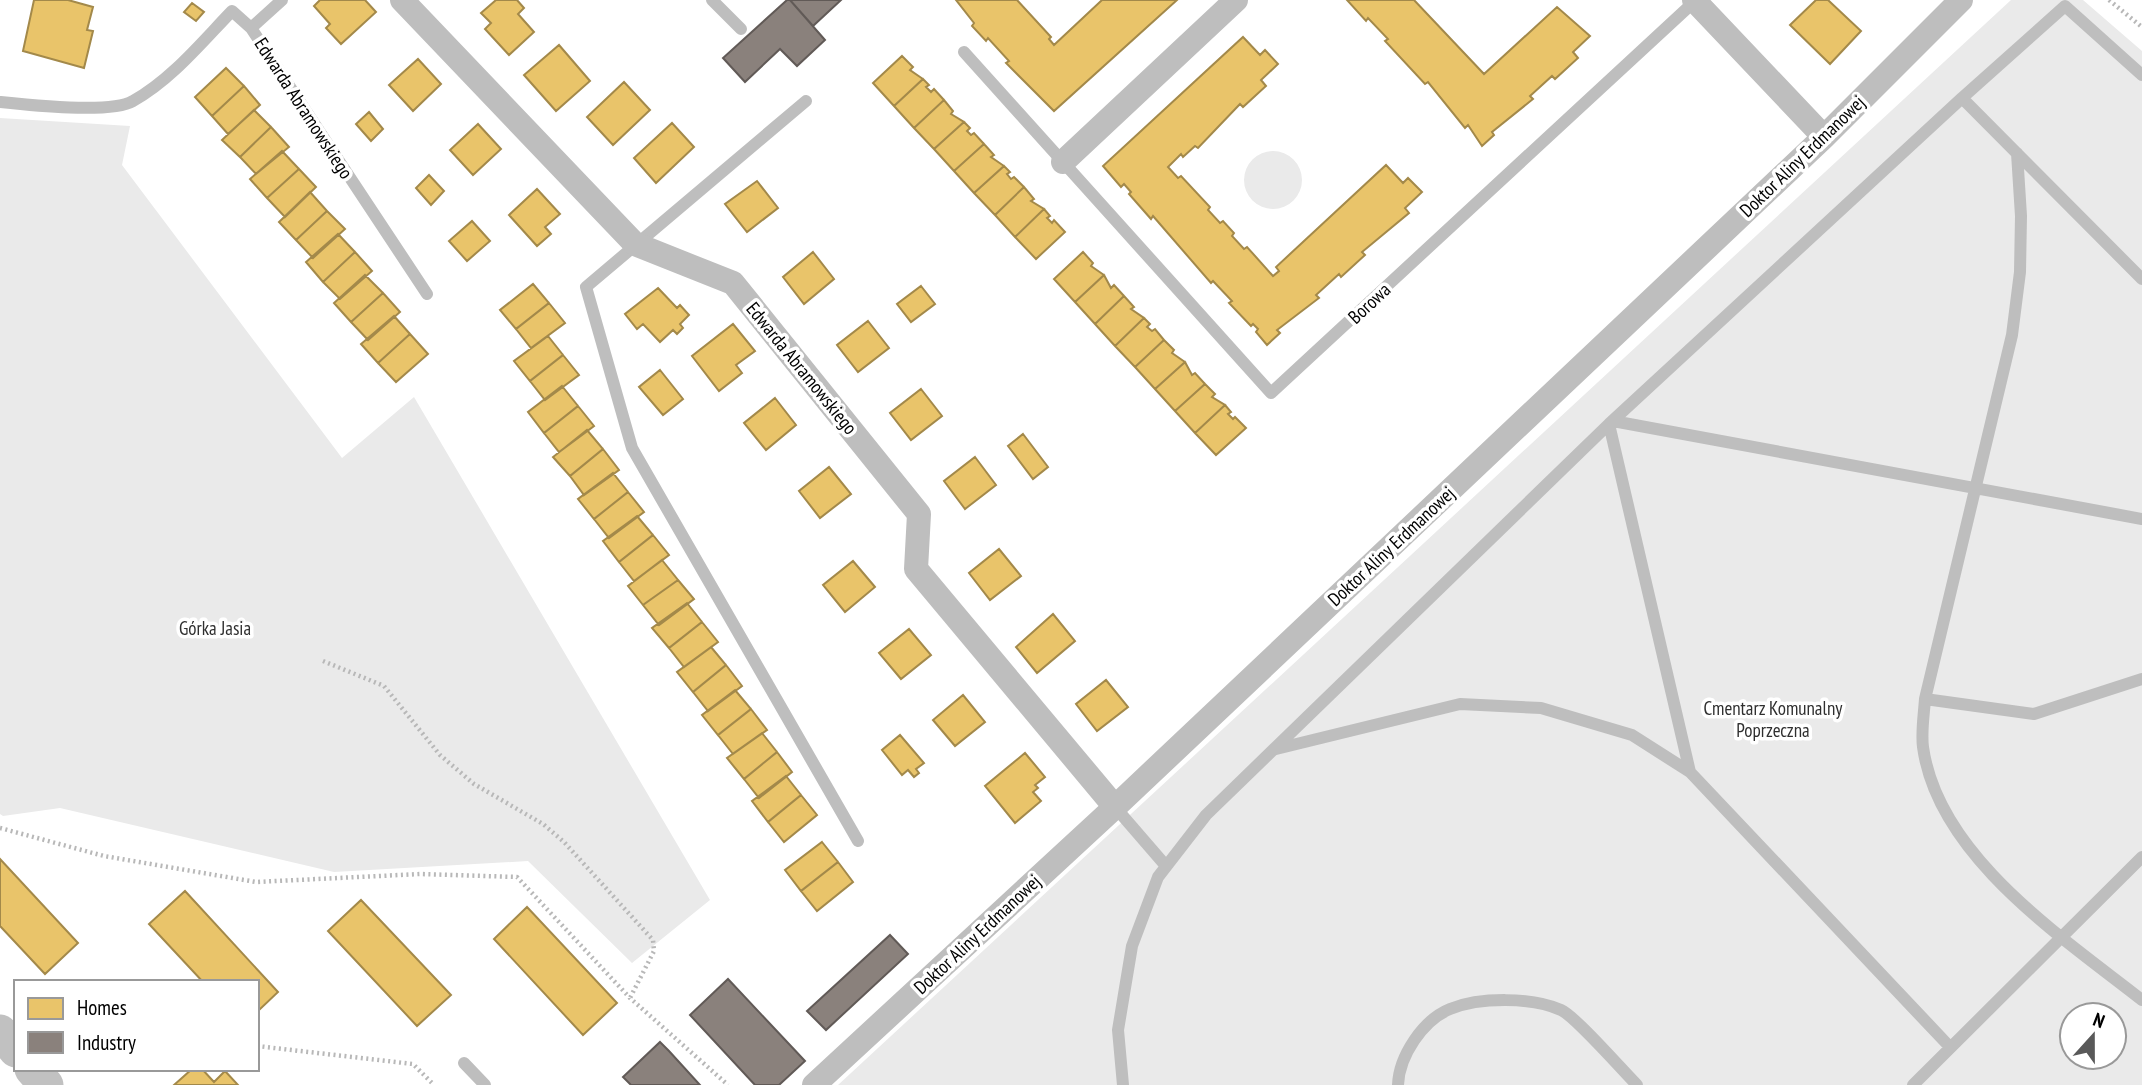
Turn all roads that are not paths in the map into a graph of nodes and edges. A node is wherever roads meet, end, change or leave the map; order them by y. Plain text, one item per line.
1 (282, 0) edge
2 (402, 0) edge
3 (712, 0) edge
4 (1236, 0) edge
5 (1695, 0) edge
6 (1961, 0) edge
7 (251, 28) junction
8 (741, 29) dead end
9 (964, 52) dead end
10 (2142, 75) edge
11 (1962, 98) junction
12 (0, 102) edge
13 (806, 102) dead end
14 (1824, 137) junction
15 (2017, 153) junction
16 (1063, 162) junction
17 (635, 244) junction
18 (2142, 279) edge
19 (427, 294) dead end
20 (1611, 422) junction
21 (1974, 488) junction
22 (2142, 519) edge
23 (2142, 679) edge
24 (1925, 699) junction
25 (1274, 750) junction
26 (1690, 772) junction
27 (1115, 807) junction
28 (858, 841) dead end
29 (2142, 857) edge
30 (1166, 866) junction
31 (2061, 937) junction
32 (2142, 1000) edge
33 (0, 1031) edge
34 (1949, 1046) junction
35 (14, 1048) edge
36 (464, 1063) dead end
37 (34, 1071) edge
38 (46, 1085) edge
39 (485, 1085) edge
40 (814, 1085) edge
41 (1123, 1085) edge
42 (1398, 1085) edge
43 (1637, 1085) edge
44 (1913, 1085) edge

1 - 7 lane, Edwarda Abramowskiego
2 - 17 street, Edwarda Abramowskiego
3 - 8 lane
4 - 16 street
5 - 14 street, Borowa
5 - 16 lane, Borowa
6 - 14 street, Doktor Aliny Erdmanowej
7 - 12 lane
7 - 19 lane, Edwarda Abramowskiego
9 - 16 lane, Borowa
10 - 11 lane
11 - 15 lane
11 - 20 lane
13 - 17 lane
14 - 27 street, Doktor Aliny Erdmanowej
15 - 18 lane
15 - 21 lane
17 - 27 street, Edwarda Abramowskiego
17 - 28 lane
20 - 21 lane
20 - 25 lane
20 - 26 lane
21 - 22 lane
21 - 24 lane
23 - 24 lane
24 - 31 lane
25 - 26 lane
25 - 30 lane
26 - 34 lane
27 - 30 lane
27 - 40 street, Doktor Aliny Erdmanowej
29 - 31 lane
30 - 41 lane
31 - 32 lane
31 - 34 lane
33 - 35 street
34 - 44 lane
36 - 39 lane
37 - 38 street
42 - 43 lane

